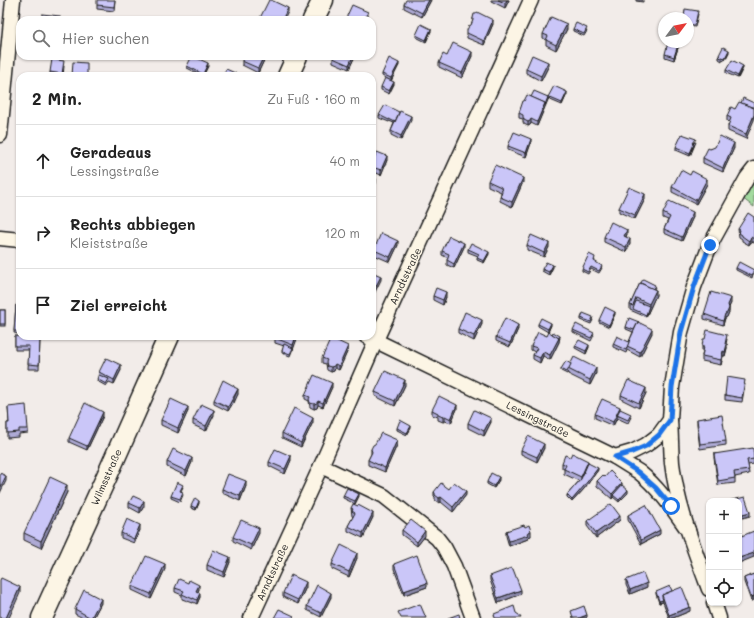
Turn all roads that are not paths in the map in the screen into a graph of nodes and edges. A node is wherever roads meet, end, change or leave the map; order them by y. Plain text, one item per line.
1 (13, 0) edge
2 (322, 0) edge
3 (531, 0) edge
4 (315, 16) edge
5 (295, 60) edge
6 (290, 72) edge
7 (0, 135) edge
8 (754, 169) edge
9 (0, 238) edge
10 (16, 240) edge
11 (376, 327) edge
12 (167, 340) edge
13 (370, 340) edge
14 (375, 340) edge
15 (670, 420) junction
16 (615, 457) junction
17 (322, 466) junction
18 (688, 530) junction
19 (706, 581) edge
20 (715, 606) edge
21 (42, 618) edge
22 (251, 618) edge
23 (473, 618) edge
24 (719, 618) edge

1 - 7 street
2 - 4 street
3 - 11 street, Arndtstraße
5 - 6 street
8 - 15 street
9 - 10 street
12 - 21 street, Wilmsstraße
13 - 17 street, Arndtstraße
14 - 16 street, Lessingstraße
15 - 16 street
15 - 18 street
16 - 18 street, Lessingstraße
17 - 22 street, Arndtstraße
17 - 23 street
18 - 19 street
20 - 24 street

